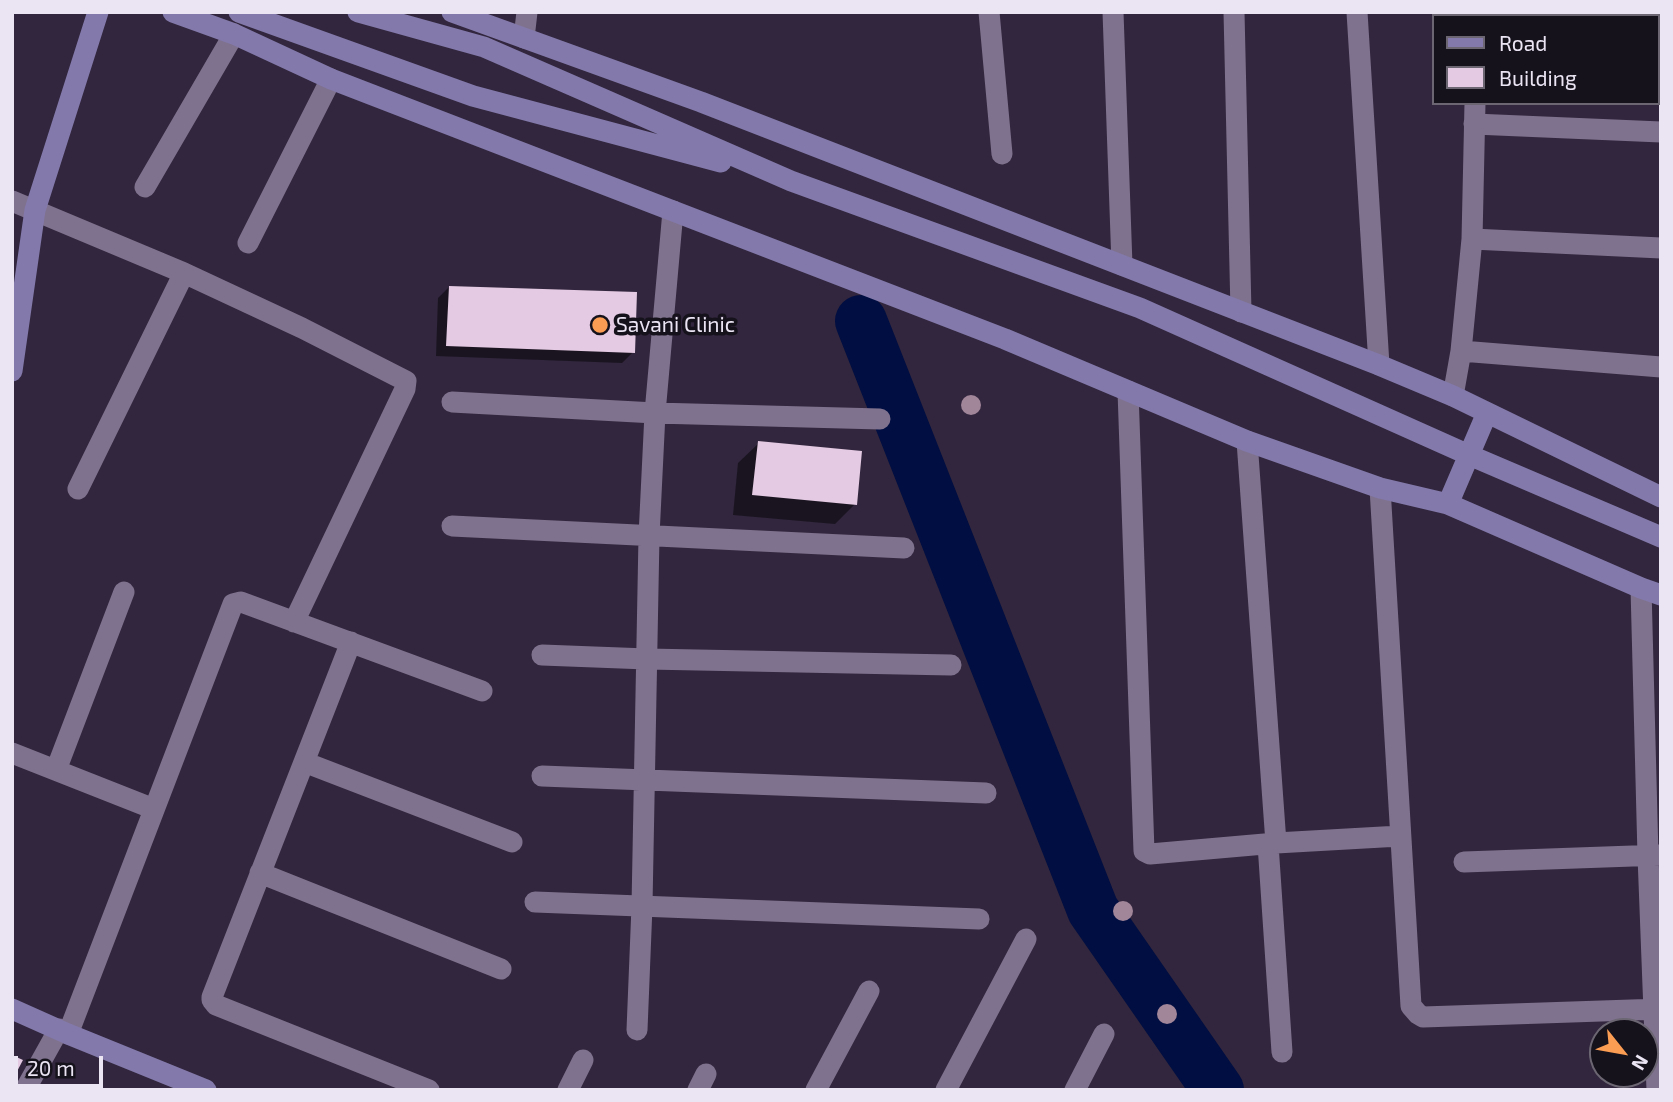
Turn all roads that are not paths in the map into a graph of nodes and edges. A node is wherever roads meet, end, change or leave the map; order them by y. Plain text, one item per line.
1 (98, 12) edge
2 (173, 12) edge
3 (239, 12) edge
4 (358, 12) edge
5 (452, 12) edge
6 (527, 12) edge
7 (989, 12) edge
8 (1112, 12) edge
9 (1234, 12) edge
10 (1357, 12) edge
11 (234, 34) junction
12 (524, 38) junction
13 (331, 79) junction
14 (1475, 113) edge
15 (1661, 132) edge
16 (1002, 154) dead end
17 (791, 181) junction
18 (145, 187) dead end
19 (12, 201) edge
20 (35, 210) junction
21 (673, 211) junction
22 (1472, 239) junction
23 (248, 243) dead end
24 (1661, 248) edge
25 (1122, 265) junction
26 (184, 273) junction
27 (18, 288) edge
28 (1241, 312) junction
29 (1461, 351) junction
30 (1379, 365) junction
31 (1661, 367) edge
32 (12, 371) edge
33 (1128, 391) junction
34 (1453, 397) junction
35 (452, 401) dead end
36 (655, 412) junction
37 (1487, 412) junction
38 (880, 419) dead end
39 (1247, 441) junction
40 (1469, 455) junction
41 (1380, 488) junction
42 (78, 489) dead end
43 (1661, 497) edge
44 (1448, 504) junction
45 (452, 526) dead end
46 (649, 536) junction
47 (1661, 537) edge
48 (904, 548) dead end
49 (1640, 588) junction
50 (124, 592) dead end
51 (1661, 595) edge
52 (294, 622) junction
53 (351, 642) junction
54 (542, 655) dead end
55 (647, 660) junction
56 (951, 665) dead end
57 (482, 691) dead end
58 (12, 753) edge
59 (304, 762) junction
60 (56, 770) junction
61 (542, 776) dead end
62 (644, 780) junction
63 (986, 793) dead end
64 (154, 809) junction
65 (1400, 836) junction
66 (512, 842) dead end
67 (1272, 843) junction
68 (1654, 855) edge
69 (1464, 862) dead end
70 (260, 873) junction
71 (535, 902) dead end
72 (642, 906) junction
73 (978, 919) dead end
74 (1026, 939) dead end
75 (501, 969) dead end
76 (869, 991) dead end
77 (12, 1009) edge
78 (1657, 1009) edge
79 (637, 1030) dead end
80 (64, 1031) junction
81 (1104, 1034) dead end
82 (1282, 1052) dead end
83 (583, 1060) dead end
84 (170, 1083) edge
85 (25, 1090) edge
86 (206, 1090) edge
87 (429, 1090) edge
88 (568, 1090) edge
89 (816, 1090) edge
90 (946, 1090) edge
91 (1074, 1090) edge
92 (1657, 1090) edge

1 - 20 main road
2 - 11 main road
3 - 17 main road
4 - 17 main road
5 - 12 main road
6 - 12 street
7 - 16 street
8 - 25 street
9 - 28 street
10 - 30 street
11 - 13 main road
11 - 18 street
12 - 25 main road
13 - 21 main road
13 - 23 street
14 - 15 street
14 - 22 street
17 - 40 main road
19 - 20 street
20 - 26 street
20 - 27 main road
21 - 33 main road
21 - 36 street
22 - 24 street
22 - 29 street
25 - 28 main road
26 - 42 street
26 - 52 street
27 - 32 main road
28 - 30 main road
29 - 31 street
29 - 34 street
30 - 34 main road
33 - 39 main road
33 - 67 street
34 - 37 main road
35 - 36 street
36 - 38 street
36 - 46 street
37 - 40 main road
37 - 43 main road
39 - 41 main road
39 - 67 street
40 - 44 main road
40 - 47 main road
41 - 44 main road
41 - 65 street
44 - 49 main road
45 - 46 street
46 - 48 street
46 - 55 street
49 - 51 main road
49 - 68 street
50 - 60 street
52 - 53 street
52 - 64 street
53 - 57 street
53 - 59 street
54 - 55 street
55 - 56 street
55 - 62 street
58 - 60 street
59 - 66 street
59 - 70 street
60 - 64 street
61 - 62 street
62 - 63 street
62 - 72 street
64 - 80 street
65 - 67 street
65 - 78 street
67 - 82 street
68 - 69 street
68 - 78 street
70 - 75 street
70 - 87 street
71 - 72 street
72 - 73 street
72 - 79 street
74 - 90 street
76 - 89 street
77 - 80 main road
78 - 92 street
80 - 84 main road
80 - 85 street
81 - 91 street
83 - 88 street
84 - 86 main road

